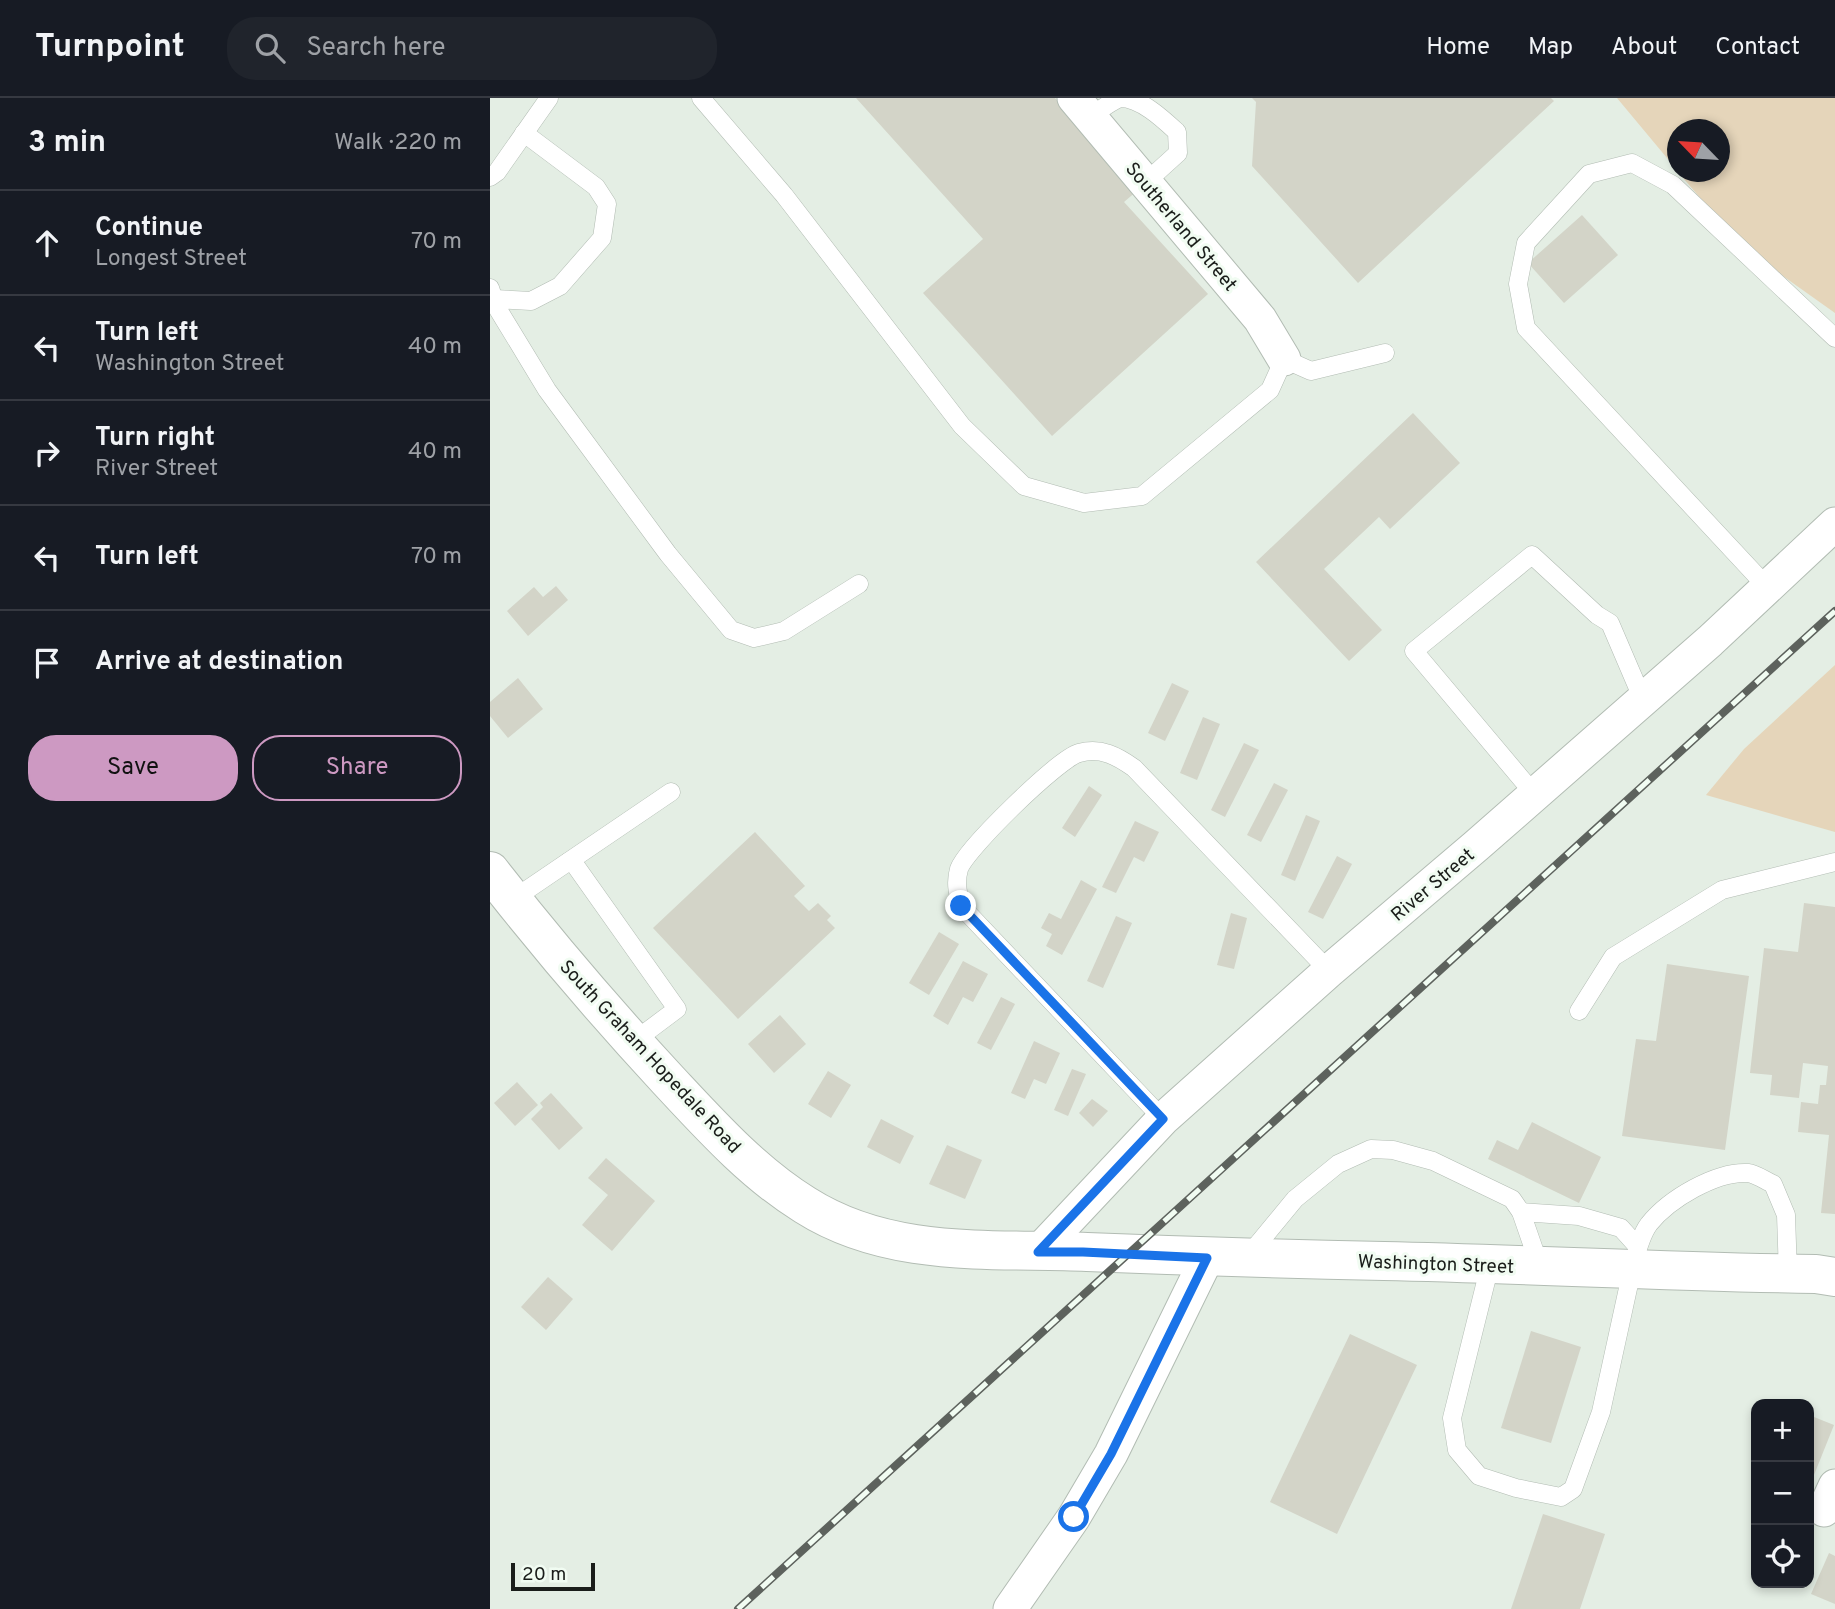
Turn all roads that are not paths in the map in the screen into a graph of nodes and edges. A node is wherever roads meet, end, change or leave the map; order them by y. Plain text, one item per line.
1 (549, 98) edge
2 (701, 98) edge
3 (1082, 107) edge
4 (524, 133) junction
5 (490, 177) edge
6 (1146, 182) junction
7 (492, 294) edge
8 (1835, 338) edge
9 (1385, 353) dead end
10 (1284, 359) junction
11 (1835, 524) edge
12 (859, 584) dead end
13 (1768, 588) junction
14 (1643, 700) junction
15 (671, 792) dead end
16 (1535, 795) junction
17 (568, 862) junction
18 (1835, 862) edge
19 (501, 885) edge
20 (1329, 971) junction
21 (1579, 1011) dead end
22 (633, 1042) junction
23 (1163, 1119) junction
24 (1521, 1212) junction
25 (1038, 1252) junction
26 (1207, 1258) junction
27 (1245, 1258) junction
28 (1635, 1258) junction
29 (1490, 1265) junction
30 (1540, 1266) junction
31 (1788, 1273) junction
32 (1835, 1278) edge
33 (1010, 1609) edge

1 - 4 lane
2 - 10 lane
3 - 6 street, Southerland Street
3 - 6 lane
4 - 5 lane
4 - 7 lane
6 - 10 street, Southerland Street
7 - 12 lane
8 - 13 lane
9 - 10 lane
11 - 13 street, River Street
13 - 14 street, River Street
14 - 16 street, River Street
14 - 16 lane
15 - 17 lane
16 - 20 street, River Street
17 - 19 lane
17 - 22 lane
18 - 21 lane
19 - 22 street, South Graham Hopedale Road
20 - 23 street, River Street
20 - 23 lane
22 - 25 street, South Graham Hopedale Road
23 - 25 street, River Street
24 - 27 lane
24 - 28 lane
24 - 30 lane
25 - 26 street, Washington Street
26 - 27 street, Washington Street
26 - 33 street
27 - 29 street, Washington Street
28 - 29 lane
28 - 30 street, Washington Street
28 - 31 street, Washington Street
28 - 31 lane
29 - 30 street, Washington Street
31 - 32 street, Washington Street

